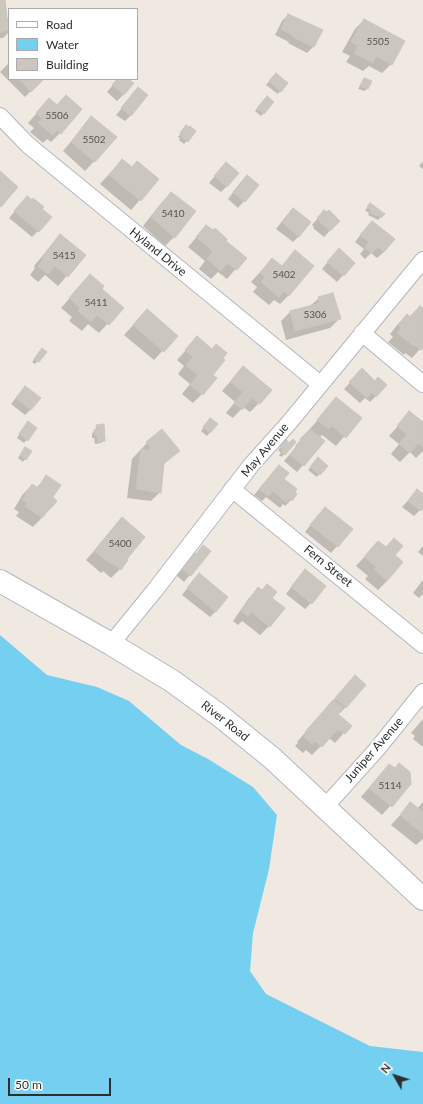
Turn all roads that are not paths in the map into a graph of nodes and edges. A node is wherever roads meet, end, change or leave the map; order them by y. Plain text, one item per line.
1 (0, 116) edge
2 (423, 260) edge
3 (362, 333) junction
4 (320, 384) junction
5 (423, 384) edge
6 (232, 489) junction
7 (0, 581) edge
8 (111, 644) junction
9 (423, 644) edge
10 (423, 692) edge
11 (325, 807) junction
12 (423, 899) edge

1 - 4 street, Hyland Drive
2 - 3 street, May Avenue
3 - 4 street, May Avenue
3 - 5 street
4 - 6 street, May Avenue
6 - 8 street, May Avenue
6 - 9 street, Fern Street
7 - 8 street, River Road
8 - 11 street, River Road
10 - 11 street, Juniper Avenue
11 - 12 street, River Road

